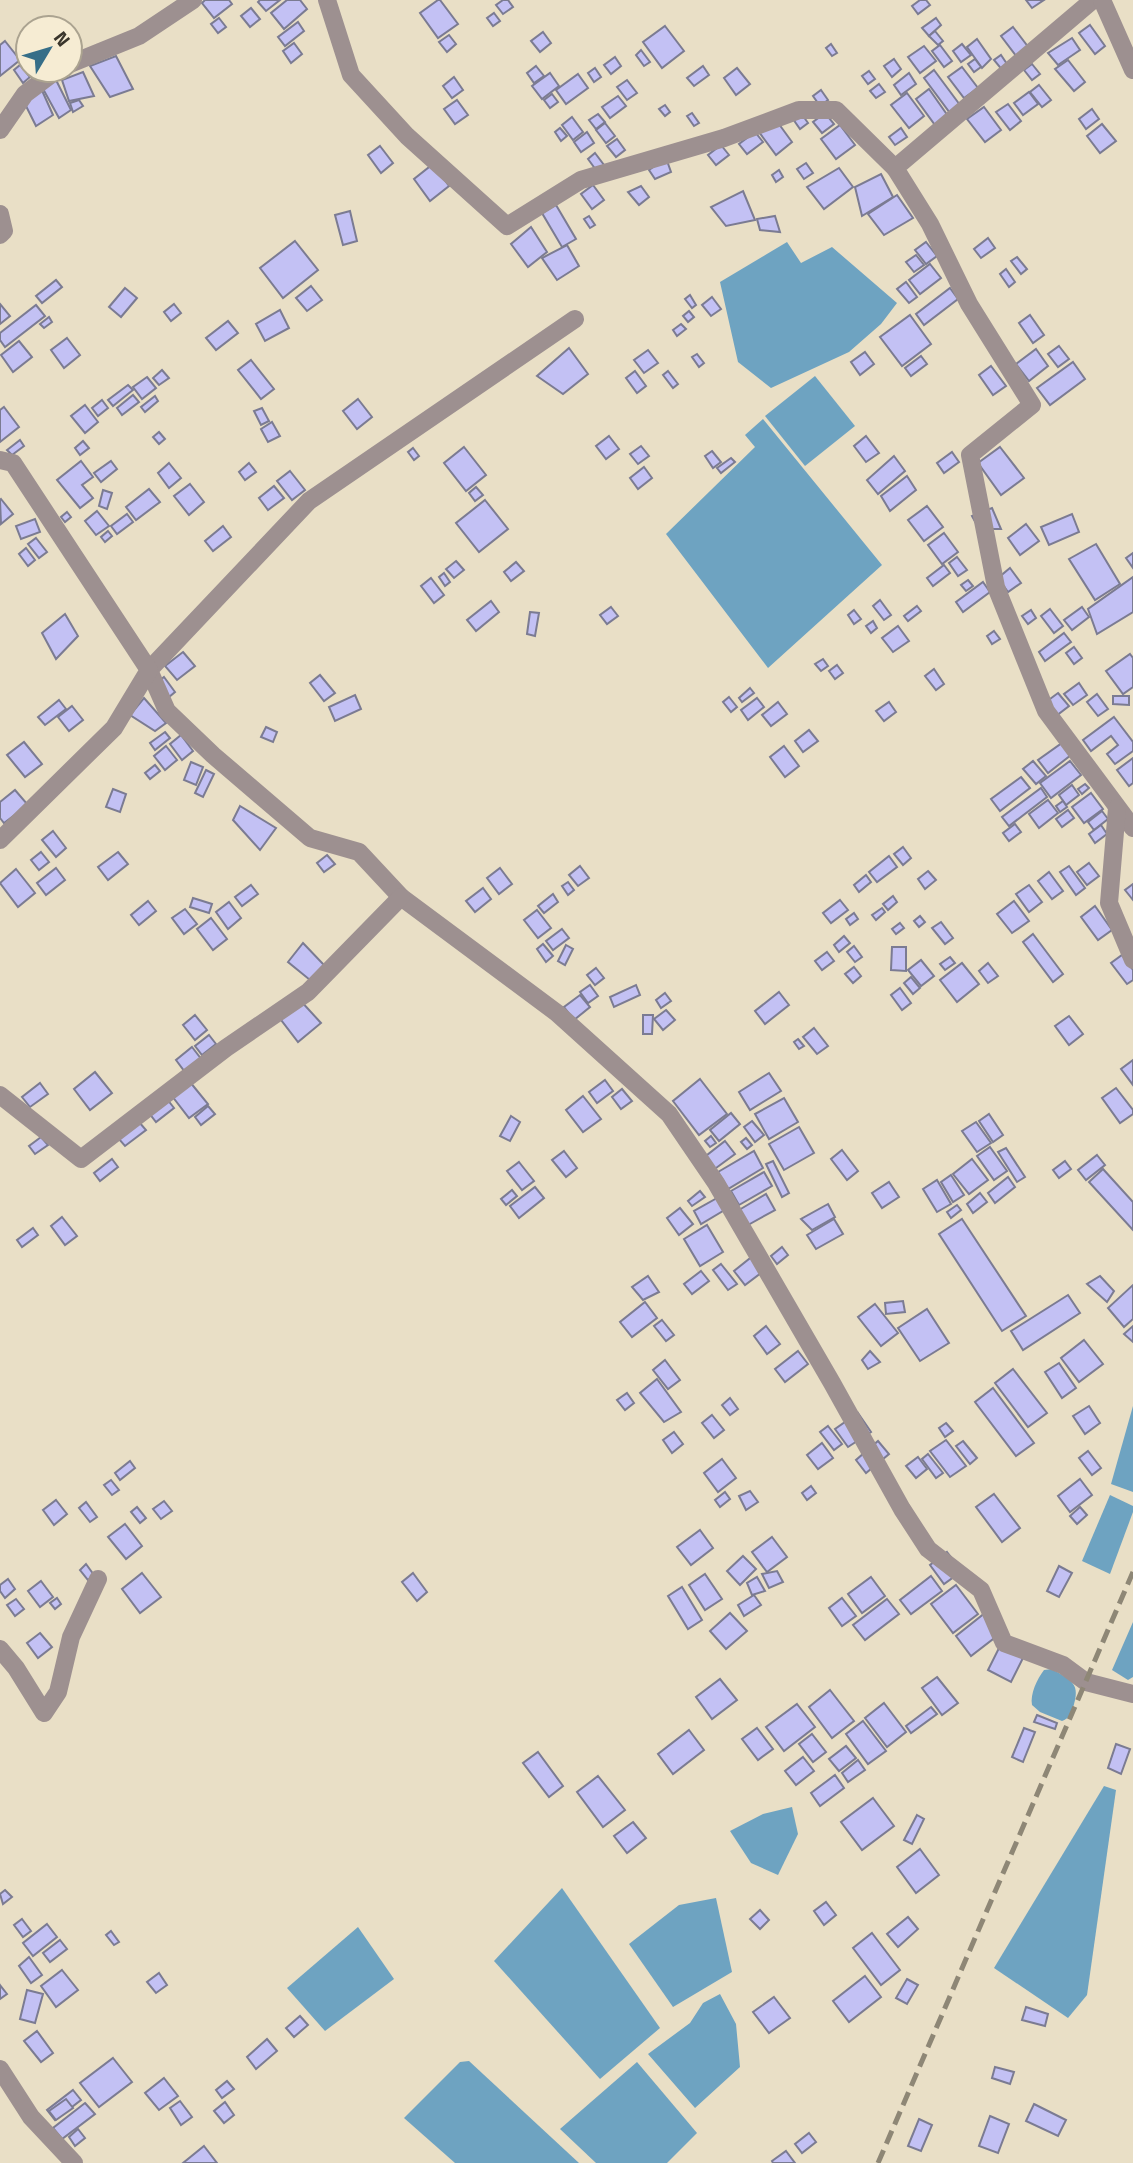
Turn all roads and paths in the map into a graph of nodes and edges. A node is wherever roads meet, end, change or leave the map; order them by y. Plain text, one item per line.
1 (193, 0) edge
2 (327, 0) edge
3 (1093, 0) edge
4 (1102, 0) edge
5 (84, 58) edge
6 (1133, 70) edge
7 (38, 84) edge
8 (0, 130) edge
9 (895, 168) junction
10 (0, 214) edge
11 (0, 235) edge
12 (575, 319) dead end
13 (0, 460) edge
14 (149, 670) junction
15 (1117, 808) junction
16 (1133, 828) edge
17 (0, 840) edge
18 (401, 897) junction
19 (1133, 960) edge
20 (0, 1095) edge
21 (98, 1579) dead end
22 (0, 1649) edge
23 (1133, 1694) edge
24 (0, 2069) edge
25 (74, 2163) edge

1 - 5 street
2 - 9 street
3 - 9 street
4 - 6 street
7 - 8 street
9 - 15 street
10 - 11 street
12 - 14 street
13 - 14 street
14 - 17 street
14 - 18 street
15 - 16 street
15 - 19 street
18 - 20 street
18 - 23 street
21 - 22 street
24 - 25 street

